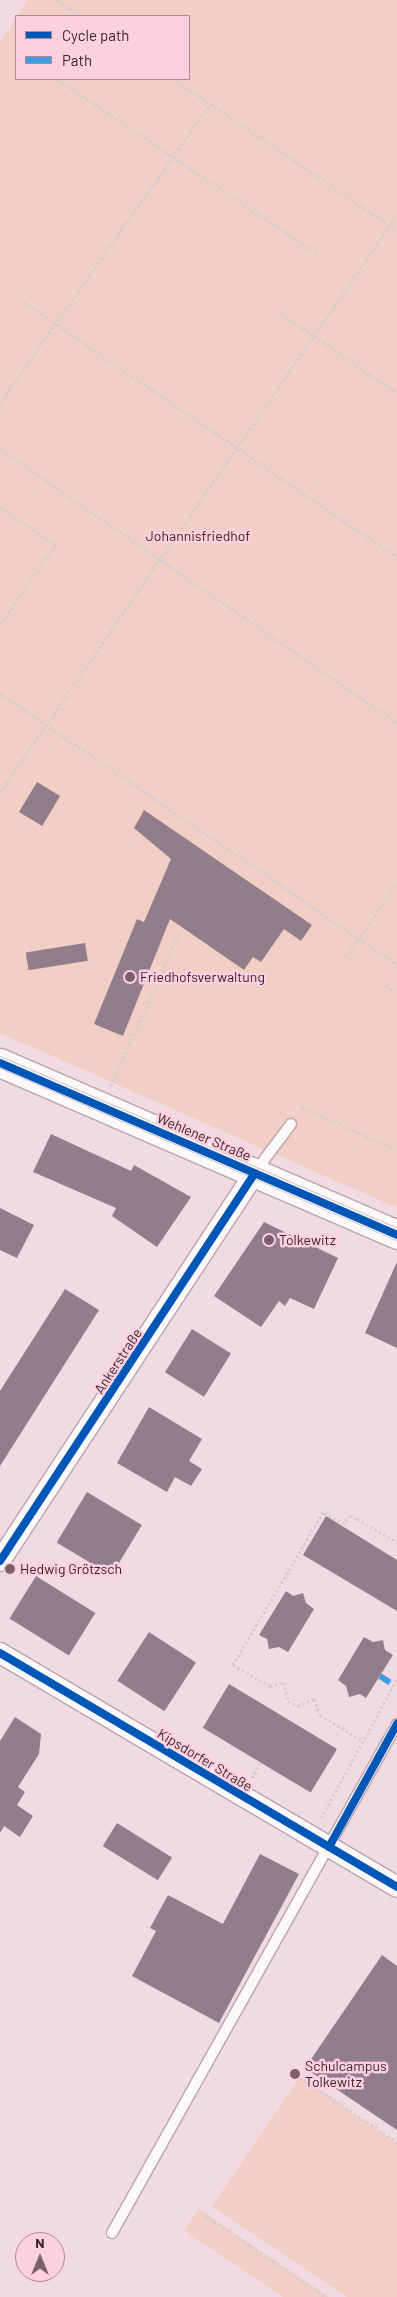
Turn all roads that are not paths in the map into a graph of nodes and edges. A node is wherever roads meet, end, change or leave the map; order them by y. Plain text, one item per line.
1 (0, 1063) edge
2 (291, 1124) dead end
3 (255, 1173) junction
4 (397, 1234) edge
5 (4, 1548) edge
6 (0, 1653) edge
7 (397, 1724) edge
8 (329, 1847) junction
9 (397, 1887) edge
10 (112, 2233) dead end

1 - 3 main road, Wehlener Straße
2 - 3 lane
3 - 4 main road, Wehlener Straße
3 - 5 street, Ankerstraße
6 - 8 street, Kipsdorfer Straße
7 - 8 lane
8 - 9 street, Kipsdorfer Straße
8 - 10 lane

